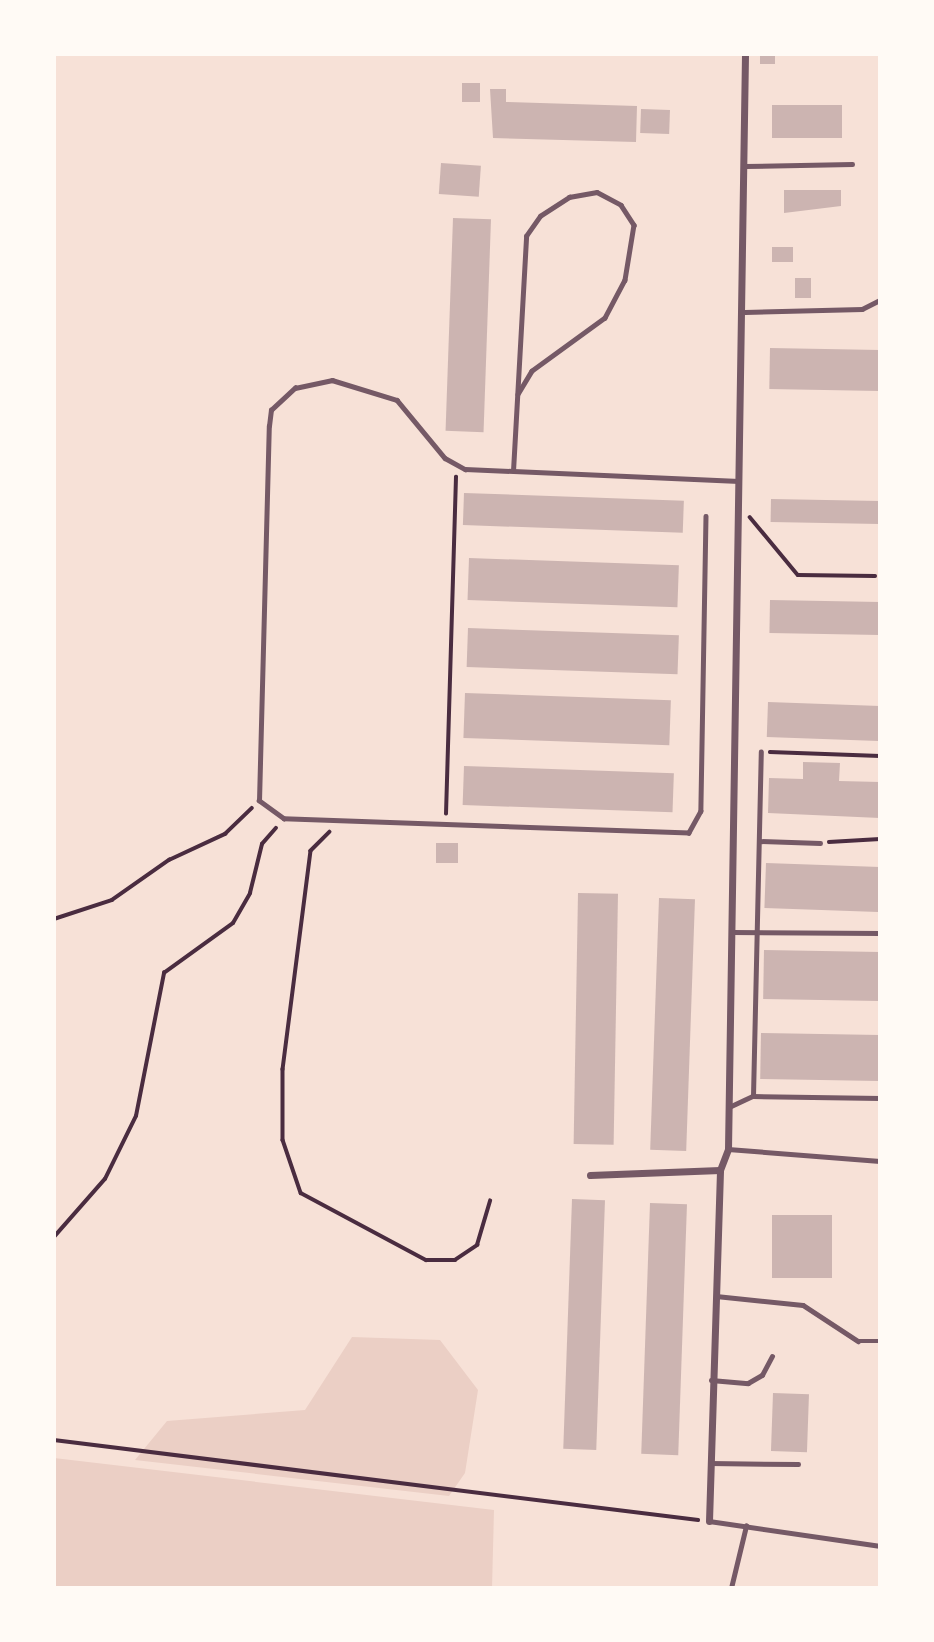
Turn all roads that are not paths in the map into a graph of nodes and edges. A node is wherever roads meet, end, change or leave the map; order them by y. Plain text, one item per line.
1 (745, 54) edge
2 (852, 164) dead end
3 (745, 166) junction
4 (880, 300) edge
5 (745, 312) junction
6 (518, 394) junction
7 (513, 471) junction
8 (740, 481) junction
9 (706, 516) dead end
10 (761, 752) road end
11 (759, 841) junction
12 (820, 843) road end
13 (757, 931) junction
14 (732, 932) junction
15 (880, 933) edge
16 (753, 1096) junction
17 (880, 1098) edge
18 (729, 1107) junction
19 (728, 1149) junction
20 (880, 1161) edge
21 (720, 1170) junction
22 (590, 1175) dead end
23 (715, 1296) junction
24 (880, 1341) edge
25 (772, 1356) dead end
26 (710, 1380) junction
27 (709, 1463) junction
28 (798, 1464) dead end
29 (709, 1521) joint
30 (746, 1526) junction
31 (880, 1546) edge
32 (731, 1588) edge

1 - 3 street
2 - 3 lane
3 - 5 street
4 - 5 lane
5 - 8 street
6 - 6 lane
6 - 7 lane
7 - 8 lane
7 - 9 lane
8 - 14 street
10 - 11 lane
11 - 12 lane
11 - 13 lane
13 - 14 lane
13 - 15 lane
13 - 16 lane
14 - 18 street
16 - 17 lane
16 - 18 lane
18 - 19 street
19 - 20 lane
19 - 21 street
21 - 22 street
21 - 23 street
23 - 24 lane
23 - 26 street
25 - 26 lane
26 - 27 street
27 - 28 lane
27 - 29 street
29 - 30 lane
30 - 31 lane
30 - 32 lane

